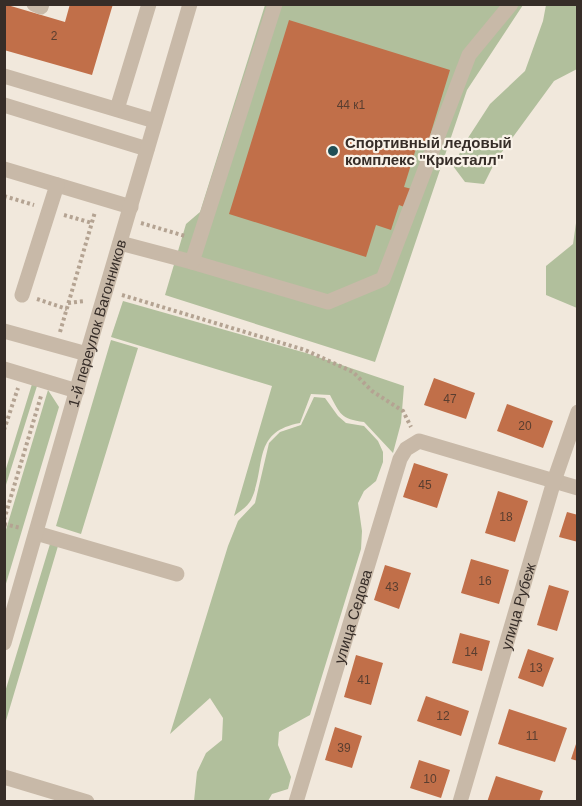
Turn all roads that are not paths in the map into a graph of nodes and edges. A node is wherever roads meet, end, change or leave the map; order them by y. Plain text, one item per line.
1 (34, 4) edge
2 (42, 4) edge
3 (149, 4) edge
4 (190, 4) edge
5 (275, 4) edge
6 (512, 4) edge
7 (4, 76) edge
8 (4, 105) edge
9 (117, 109) junction
10 (155, 121) junction
11 (147, 149) junction
12 (4, 169) edge
13 (57, 185) junction
14 (129, 213) junction
15 (120, 243) junction
16 (192, 262) junction
17 (22, 295) dead end
18 (4, 331) edge
19 (87, 354) junction
20 (4, 369) edge
21 (77, 391) junction
22 (578, 412) edge
23 (554, 481) junction
24 (578, 488) edge
25 (36, 533) junction
26 (177, 574) dead end
27 (6, 632) edge
28 (4, 777) edge
29 (87, 801) edge
30 (296, 801) edge
31 (460, 801) edge

1 - 2 street
3 - 9 street
4 - 10 street, 1-й переулок Вагонников
5 - 16 street
6 - 16 street
7 - 9 street
8 - 11 street
9 - 10 street
10 - 11 street, 1-й переулок Вагонников
11 - 14 street, 1-й переулок Вагонников
12 - 13 street
13 - 14 street
13 - 17 street
14 - 15 street, 1-й переулок Вагонников
15 - 16 street
15 - 19 street, 1-й переулок Вагонников
18 - 19 street
19 - 21 street, 1-й переулок Вагонников
20 - 21 street
21 - 25 street, 1-й переулок Вагонников
22 - 23 street, улица Рубеж
23 - 24 street
23 - 30 street, улица Седова
23 - 31 street, улица Рубеж
25 - 26 street
25 - 27 street, 1-й переулок Вагонников
28 - 29 street

